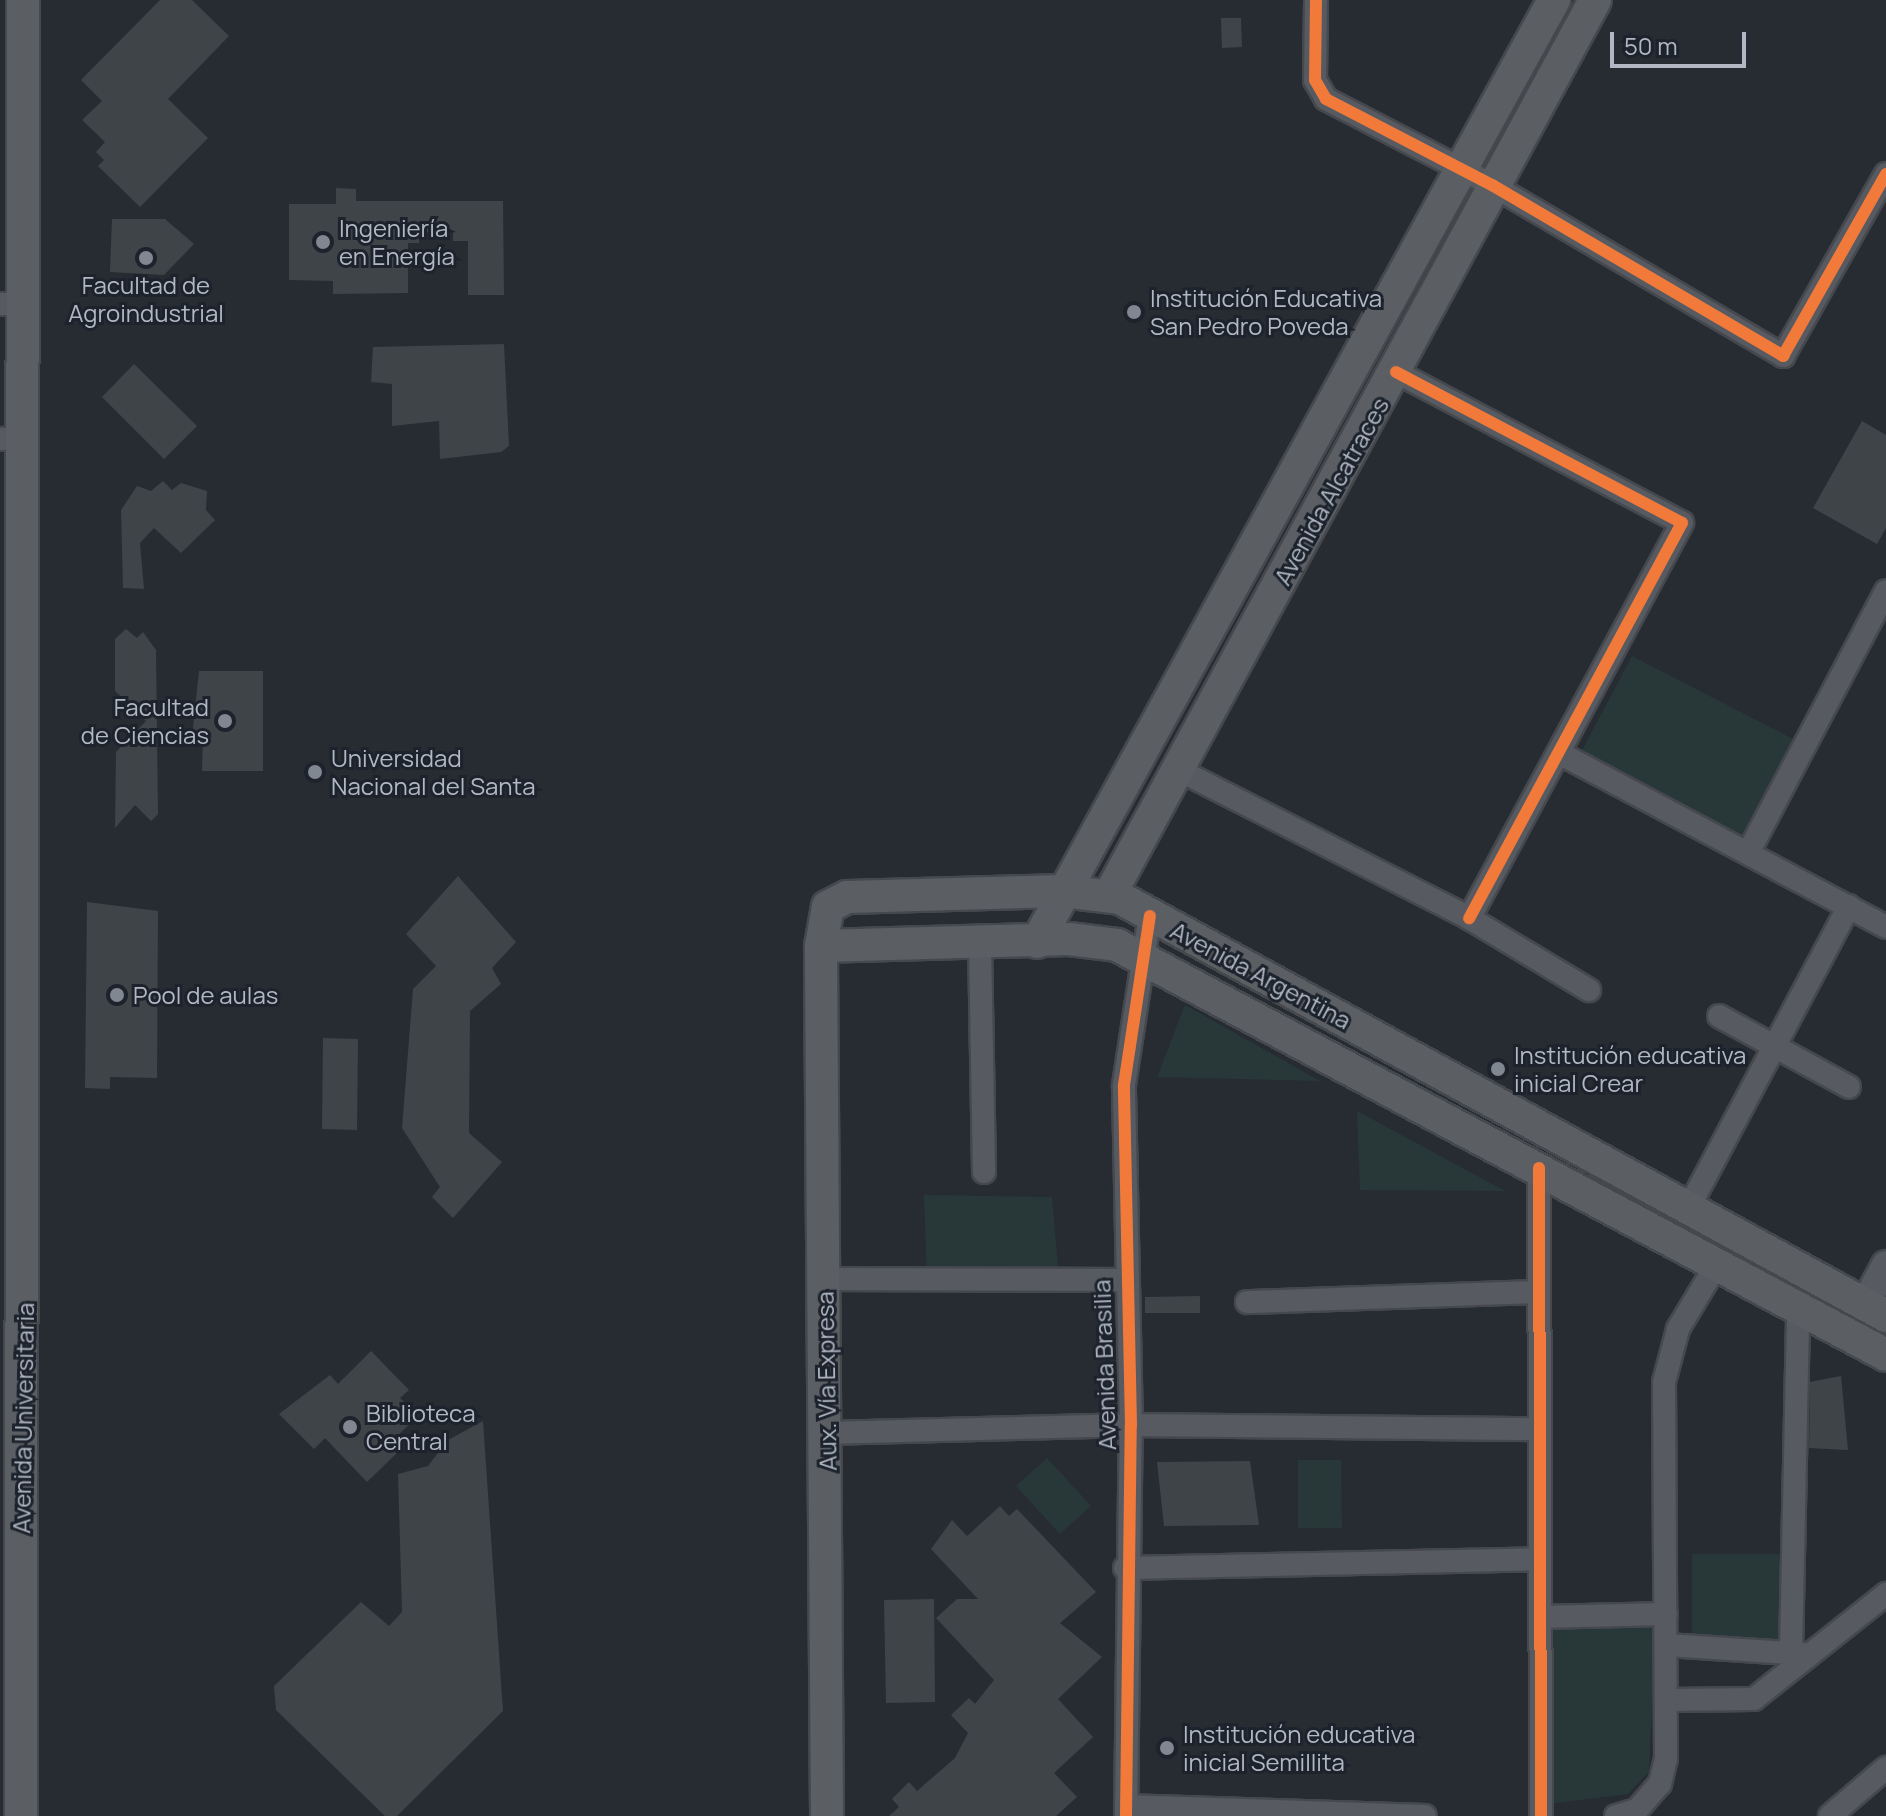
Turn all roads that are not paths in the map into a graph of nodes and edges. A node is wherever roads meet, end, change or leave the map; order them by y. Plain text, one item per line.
1 (23, 0) edge
2 (1316, 0) edge
3 (1554, 0) edge
4 (1595, 0) edge
5 (1461, 169) junction
6 (1886, 174) edge
7 (1492, 185) junction
8 (11, 304) edge
9 (1396, 372) junction
10 (12, 438) edge
11 (1886, 591) edge
12 (1559, 753) junction
13 (1177, 769) junction
14 (1748, 853) junction
15 (1062, 891) junction
16 (1109, 896) junction
17 (1849, 906) junction
18 (1150, 916) junction
19 (1469, 918) junction
20 (1886, 927) edge
21 (1037, 942) junction
22 (980, 943) junction
23 (821, 946) junction
24 (13, 949) edge
25 (1129, 951) junction
26 (1589, 990) dead end
27 (1719, 1016) dead end
28 (1773, 1044) junction
29 (13, 1070) edge
30 (1849, 1087) dead end
31 (13, 1116) edge
32 (1539, 1168) junction
33 (984, 1172) dead end
34 (1688, 1209) junction
35 (1757, 1246) junction
36 (1886, 1265) edge
37 (1730, 1271) junction
38 (825, 1279) junction
39 (1124, 1280) junction
40 (1539, 1292) junction
41 (1247, 1302) dead end
42 (1868, 1306) edge
43 (1798, 1307) junction
44 (1835, 1327) junction
45 (1883, 1346) edge
46 (1131, 1425) junction
47 (1540, 1429) junction
48 (827, 1433) junction
49 (1540, 1559) junction
50 (1125, 1568) junction
51 (1886, 1594) edge
52 (1666, 1614) junction
53 (1540, 1617) junction
54 (1667, 1645) junction
55 (1800, 1653) junction
56 (10, 1664) edge
57 (1668, 1700) junction
58 (1886, 1768) edge
59 (1126, 1811) edge
60 (14, 1813) edge
61 (827, 1816) edge
62 (1425, 1816) edge
63 (1541, 1816) edge
64 (1616, 1816) edge
65 (1830, 1816) edge

1 - 8 main road, Avenida Universitaria
2 - 5 street
3 - 5 main road
4 - 7 main road, Avenida Alcatraces
5 - 7 street
5 - 15 main road
6 - 7 street
7 - 9 main road, Avenida Alcatraces
8 - 10 main road, Avenida Universitaria
9 - 12 street
9 - 13 main road, Avenida Alcatraces
10 - 24 main road, Avenida Universitaria
11 - 14 street
12 - 14 street
12 - 19 street
13 - 16 main road, Avenida Alcatraces
13 - 19 street
14 - 17 street
15 - 16 main road, Avenida Argentina
15 - 21 main road
15 - 23 main road, Avenida Argentina
16 - 18 main road, Avenida Argentina
17 - 20 street
17 - 28 street
18 - 25 street, Avenida Brasilia
18 - 34 main road, Avenida Argentina
19 - 26 street
21 - 22 main road
21 - 25 main road
22 - 23 main road
22 - 33 street
23 - 38 main road, Aux. Vía Expresa
24 - 29 main road, Avenida Universitaria
25 - 32 main road, Avenida Argentina
25 - 39 street, Avenida Brasilia
27 - 28 street
28 - 30 street
28 - 34 street
29 - 31 main road, Avenida Universitaria
31 - 56 main road, Avenida Universitaria
32 - 37 main road, Avenida Argentina
32 - 40 street
34 - 35 main road, Avenida Argentina
35 - 37 street
35 - 42 main road, Avenida Argentina
36 - 42 street
37 - 43 main road, Avenida Argentina
37 - 52 street
38 - 39 street
38 - 48 main road, Aux. Vía Expresa
39 - 46 street, Avenida Brasilia
40 - 41 street
40 - 47 street
42 - 44 street
43 - 44 main road, Avenida Argentina
43 - 55 street
44 - 45 main road, Avenida Argentina
46 - 47 street
46 - 48 street
46 - 50 street, Avenida Brasilia
47 - 49 street
48 - 61 main road, Aux. Vía Expresa
49 - 50 street
49 - 53 street
50 - 59 street, Avenida Brasilia
51 - 55 street
52 - 53 street
52 - 54 street
53 - 63 street
54 - 55 street
54 - 57 street
55 - 57 street
56 - 60 main road, Avenida Universitaria
57 - 64 street
58 - 65 street
59 - 62 street

